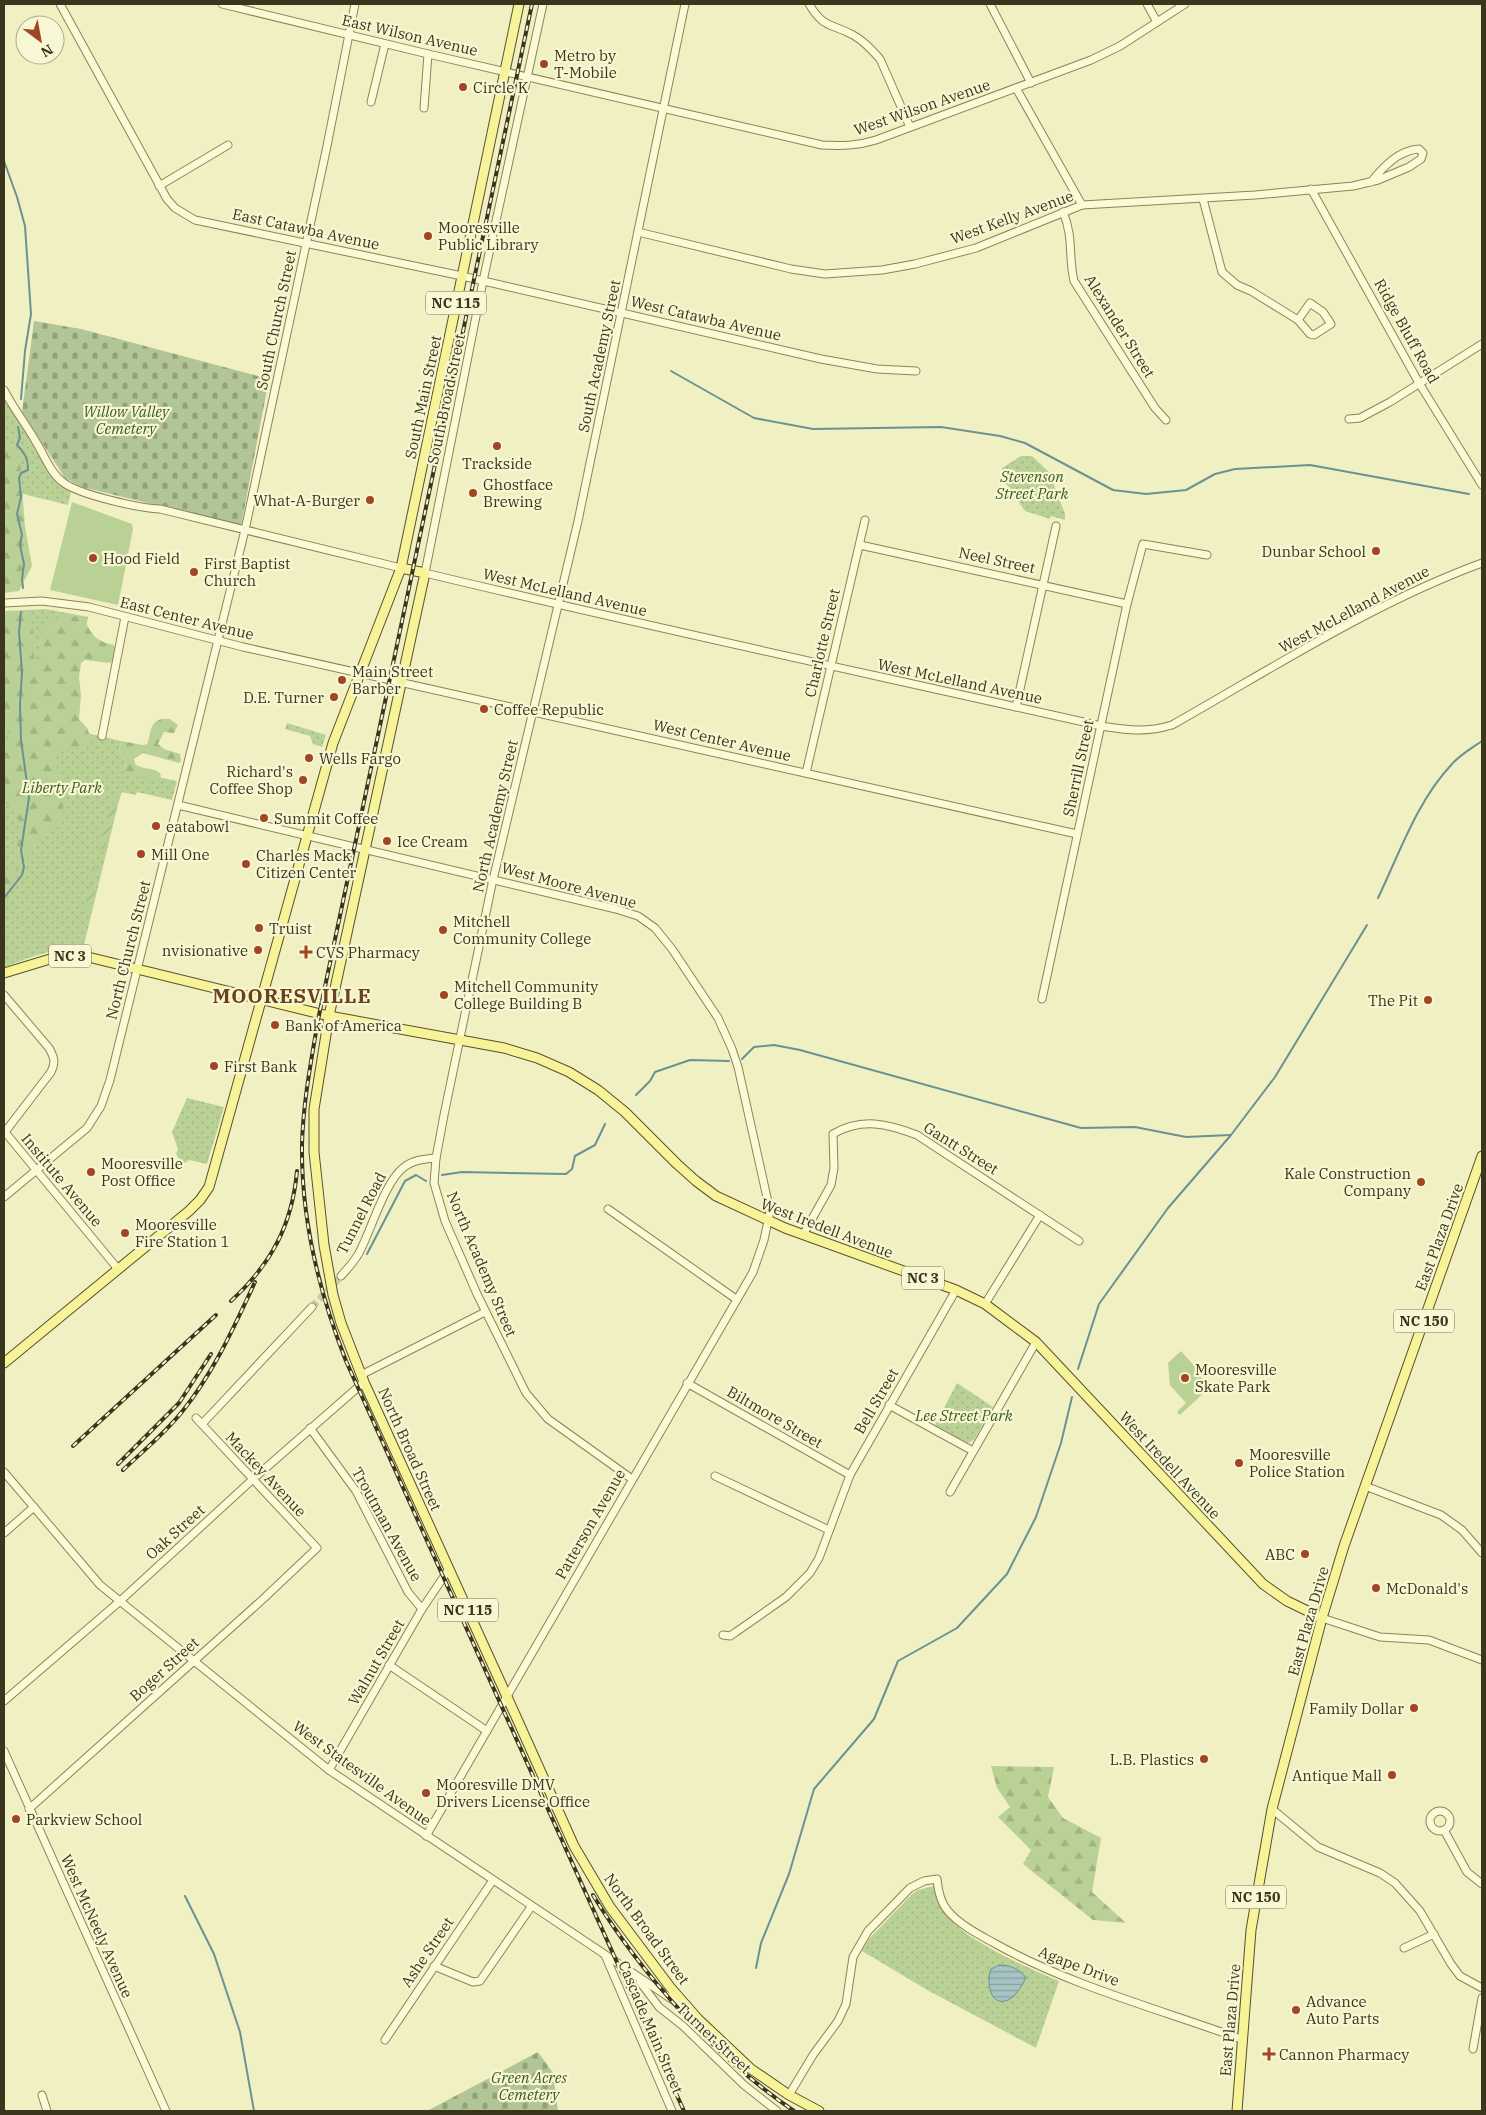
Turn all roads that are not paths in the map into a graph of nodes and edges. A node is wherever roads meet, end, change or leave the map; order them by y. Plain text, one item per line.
1 (60, 4) edge
2 (222, 4) edge
3 (355, 4) edge
4 (518, 4) edge
5 (543, 4) edge
6 (685, 4) edge
7 (809, 4) edge
8 (990, 4) edge
9 (1147, 4) edge
10 (1185, 4) edge
11 (1158, 22) junction
12 (349, 35) junction
13 (385, 44) junction
14 (428, 54) junction
15 (504, 71) junction
16 (527, 77) junction
17 (1031, 83) junction
18 (1016, 88) junction
19 (371, 102) dead end
20 (424, 108) dead end
21 (664, 108) junction
22 (910, 127) junction
23 (228, 145) dead end
24 (1371, 182) junction
25 (159, 186) junction
26 (1311, 188) junction
27 (1202, 199) junction
28 (1082, 205) junction
29 (1063, 212) junction
30 (638, 232) junction
31 (306, 243) junction
32 (462, 276) junction
33 (483, 281) junction
34 (622, 313) junction
35 (1298, 320) junction
36 (1482, 344) edge
37 (916, 370) dead end
38 (1420, 383) junction
39 (4, 390) edge
40 (1349, 419) dead end
41 (1166, 420) dead end
42 (1482, 485) edge
43 (866, 520) dead end
44 (1056, 526) dead end
45 (245, 530) junction
46 (860, 545) junction
47 (1207, 555) dead end
48 (1482, 563) edge
49 (401, 568) junction
50 (424, 573) junction
51 (1043, 584) junction
52 (4, 603) edge
53 (1128, 604) junction
54 (559, 606) junction
55 (125, 617) junction
56 (219, 641) junction
57 (831, 667) junction
58 (362, 673) junction
59 (400, 681) junction
60 (1016, 707) junction
61 (534, 712) junction
62 (1101, 726) junction
63 (102, 736) dead end
64 (806, 773) junction
65 (178, 805) junction
66 (1078, 834) junction
67 (307, 836) junction
68 (364, 849) junction
69 (493, 879) junction
70 (137, 971) junction
71 (4, 973) edge
72 (4, 994) edge
73 (1042, 999) dead end
74 (261, 1000) junction
75 (329, 1016) junction
76 (459, 1041) junction
77 (4, 1132) edge
78 (1482, 1156) edge
79 (436, 1158) junction
80 (36, 1171) junction
81 (4, 1198) edge
82 (608, 1209) dead end
83 (1040, 1215) junction
84 (768, 1221) junction
85 (803, 1235) junction
86 (1079, 1241) dead end
87 (118, 1269) junction
88 (341, 1276) tunnel mouth
89 (956, 1290) junction
90 (736, 1299) junction
91 (985, 1304) junction
92 (312, 1307) tunnel mouth
93 (485, 1312) junction
94 (1036, 1342) junction
95 (4, 1363) edge
96 (363, 1378) junction
97 (687, 1383) junction
98 (889, 1404) junction
99 (196, 1418) dead end
100 (202, 1424) junction
101 (310, 1428) junction
102 (973, 1451) junction
103 (4, 1472) edge
104 (850, 1475) junction
105 (715, 1476) dead end
106 (632, 1479) junction
107 (252, 1480) junction
108 (1365, 1486) junction
109 (950, 1492) dead end
110 (34, 1507) junction
111 (829, 1530) junction
112 (4, 1533) edge
113 (317, 1548) joint
114 (1482, 1553) edge
115 (449, 1569) junction
116 (119, 1602) junction
117 (422, 1609) junction
118 (1322, 1618) junction
119 (723, 1635) dead end
120 (1482, 1660) edge
121 (192, 1662) junction
122 (389, 1665) junction
123 (506, 1696) junction
124 (4, 1701) edge
125 (487, 1731) junction
126 (4, 1751) edge
127 (329, 1770) junction
128 (29, 1809) junction
129 (1272, 1809) junction
130 (1444, 1830) dead end
131 (426, 1836) junction
132 (493, 1880) junction
133 (1482, 1884) edge
134 (531, 1907) junction
135 (1434, 1934) junction
136 (1404, 1948) dead end
137 (604, 1954) junction
138 (434, 1966) junction
139 (639, 1979) junction
140 (1482, 1988) edge
141 (1482, 1998) edge
142 (694, 2014) junction
143 (1241, 2039) junction
144 (385, 2040) dead end
145 (1473, 2049) dead end
146 (42, 2094) dead end
147 (789, 2095) junction
148 (47, 2111) edge
149 (166, 2111) edge
150 (672, 2111) edge
151 (776, 2111) edge
152 (818, 2111) edge
153 (1237, 2111) edge

1 - 25 street, East Catawba Avenue
2 - 12 street, East Wilson Avenue
3 - 12 street, South Church Street
4 - 15 main road, South Main Street / NC 115
5 - 16 street, South Broad Street
6 - 21 street, South Academy Street
7 - 22 street
8 - 17 street
9 - 11 street
10 - 11 street, West Wilson Avenue
11 - 17 street, West Wilson Avenue
12 - 13 street, East Wilson Avenue
12 - 31 street, South Church Street
13 - 14 street, East Wilson Avenue
13 - 19 street
14 - 15 street, East Wilson Avenue
14 - 20 street
15 - 16 street, West Wilson Avenue
15 - 32 main road, South Main Street / NC 115
16 - 21 street, West Wilson Avenue
16 - 33 street, South Broad Street
17 - 18 street, West Wilson Avenue
18 - 22 street, West Wilson Avenue
18 - 28 street
21 - 22 street, West Wilson Avenue
21 - 30 street, South Academy Street
23 - 25 street
24 - 24 street, West Kelly Avenue
24 - 26 street, West Kelly Avenue
25 - 31 street, East Catawba Avenue
26 - 27 street, West Kelly Avenue
26 - 38 street, Ridge Bluff Road
27 - 28 street, West Kelly Avenue
27 - 35 street
28 - 29 street, West Kelly Avenue
29 - 30 street, West Kelly Avenue
29 - 41 street, Alexander Street
30 - 34 street, South Academy Street
31 - 32 street, East Catawba Avenue
31 - 45 street, South Church Street
32 - 33 street, West Catawba Avenue
32 - 49 main road, South Main Street / NC 115
33 - 34 street, West Catawba Avenue
33 - 50 street, South Broad Street
34 - 37 street, West Catawba Avenue
34 - 54 street, South Academy Street
35 - 35 street
36 - 38 street
38 - 40 street
38 - 42 street, Ridge Bluff Road
39 - 45 street
43 - 46 street, Charlotte Street
44 - 51 street
45 - 49 street
45 - 56 street, South Church Street
46 - 51 street, Neel Street
46 - 57 street, Charlotte Street
47 - 53 street, Sherrill Street
48 - 62 street, West McLelland Avenue
49 - 50 main road, West McLelland Avenue
49 - 58 main road, South Main Street / NC 115
50 - 54 street, West McLelland Avenue
50 - 59 main road, South Broad Street / NC 115
51 - 53 street, Neel Street
51 - 60 street
52 - 55 street, East Center Avenue
53 - 62 street, Sherrill Street
54 - 57 street, West McLelland Avenue
54 - 61 street, South Academy Street
55 - 56 street, East Center Avenue
55 - 63 street
56 - 58 street, East Center Avenue
56 - 65 street, North Church Street
57 - 60 street, West McLelland Avenue
57 - 64 street, Charlotte Street
58 - 59 street, West Center Avenue
58 - 67 main road, South Main Street
59 - 61 street, West Center Avenue
59 - 68 main road, North Broad Street / NC 115
60 - 62 street, West McLelland Avenue
61 - 64 street, West Center Avenue
61 - 69 street, North Academy Street
62 - 66 street, Sherrill Street
64 - 66 street, West Center Avenue
65 - 67 street, West Moore Avenue
65 - 70 street, North Church Street
66 - 73 street, Sherrill Street
67 - 68 street, West Moore Avenue
67 - 74 main road, South Main Street
68 - 69 street, West Moore Avenue
68 - 75 main road, North Broad Street / NC 115
69 - 76 street, North Academy Street
69 - 84 street, West Moore Avenue
70 - 71 main road, NC 3
70 - 74 main road, NC 3
70 - 80 street, North Church Street
72 - 77 street
74 - 75 main road, West Iredell Avenue / NC 3
74 - 87 main road, South Main Street
75 - 76 main road, West Iredell Avenue / NC 3
75 - 96 main road, North Broad Street / NC 115
76 - 79 street, North Academy Street
76 - 84 main road, West Iredell Avenue / NC 3
77 - 80 street, Institute Avenue
78 - 108 main road, East Plaza Drive / NC 150
79 - 88 street, Tunnel Road
79 - 93 street, North Academy Street
80 - 81 street, North Church Street
80 - 87 street, Institute Avenue
82 - 90 street
83 - 85 street, Gantt Street
83 - 86 street, Gantt Street
83 - 91 street
84 - 85 main road, West Iredell Avenue / NC 3
84 - 90 street, Patterson Avenue
85 - 89 main road, West Iredell Avenue / NC 3
87 - 95 main road, South Main Street
89 - 91 main road, West Iredell Avenue / NC 3
89 - 98 street, Bell Street
90 - 97 street, Patterson Avenue
91 - 94 main road, West Iredell Avenue / NC 3
92 - 100 street
93 - 96 street, Oak Street
93 - 106 street, North Academy Street
94 - 102 street
94 - 118 main road, West Iredell Avenue / NC 3
96 - 101 street, Oak Street
96 - 115 main road, North Broad Street / NC 115
97 - 104 street, Biltmore Street
97 - 106 street, Patterson Avenue
98 - 102 street
98 - 104 street, Bell Street
99 - 100 street, Mackey Avenue
100 - 107 street, Mackey Avenue
101 - 107 street, Oak Street
101 - 117 street, Troutman Avenue
102 - 109 street
103 - 110 street, West Statesville Avenue
104 - 111 street, Bell Street
105 - 111 street
106 - 123 street, Patterson Avenue
107 - 113 street, Mackey Avenue
107 - 116 street, Oak Street
108 - 114 street
108 - 118 main road, East Plaza Drive / NC 150
110 - 112 street
110 - 116 street, West Statesville Avenue
111 - 119 street, Bell Street
113 - 121 street, Boger Street
115 - 117 street, Walnut Street
115 - 123 main road, North Broad Street / NC 115
116 - 121 street, West Statesville Avenue
116 - 124 street, Oak Street
117 - 122 street, Walnut Street
118 - 120 street, West Iredell Avenue
118 - 129 main road, East Plaza Drive / NC 150
121 - 127 street, West Statesville Avenue
121 - 128 street, Boger Street
122 - 125 street
122 - 127 street, Walnut Street
123 - 125 street, Patterson Avenue
123 - 142 main road, North Broad Street / NC 115
125 - 131 street, Patterson Avenue
126 - 128 street, West McNeely Avenue
127 - 131 street, West Statesville Avenue
128 - 149 street, West McNeely Avenue
129 - 135 street
129 - 143 main road, East Plaza Drive / NC 150
130 - 133 street
131 - 132 street, West Statesville Avenue
132 - 134 street, West Statesville Avenue
132 - 138 street, Ashe Street
134 - 137 street, West Statesville Avenue
134 - 138 street
135 - 136 street
135 - 140 street
137 - 139 street, West Statesville Avenue
137 - 150 street, Cascade Main Street
138 - 144 street, Ashe Street
139 - 142 street, West Statesville Avenue
139 - 151 street, Turner Street
141 - 145 street
142 - 147 main road, North Broad Street / NC 115
143 - 147 street, Agape Drive
143 - 153 main road, East Plaza Drive / NC 150
146 - 148 street
147 - 152 main road, North Broad Street / NC 115

